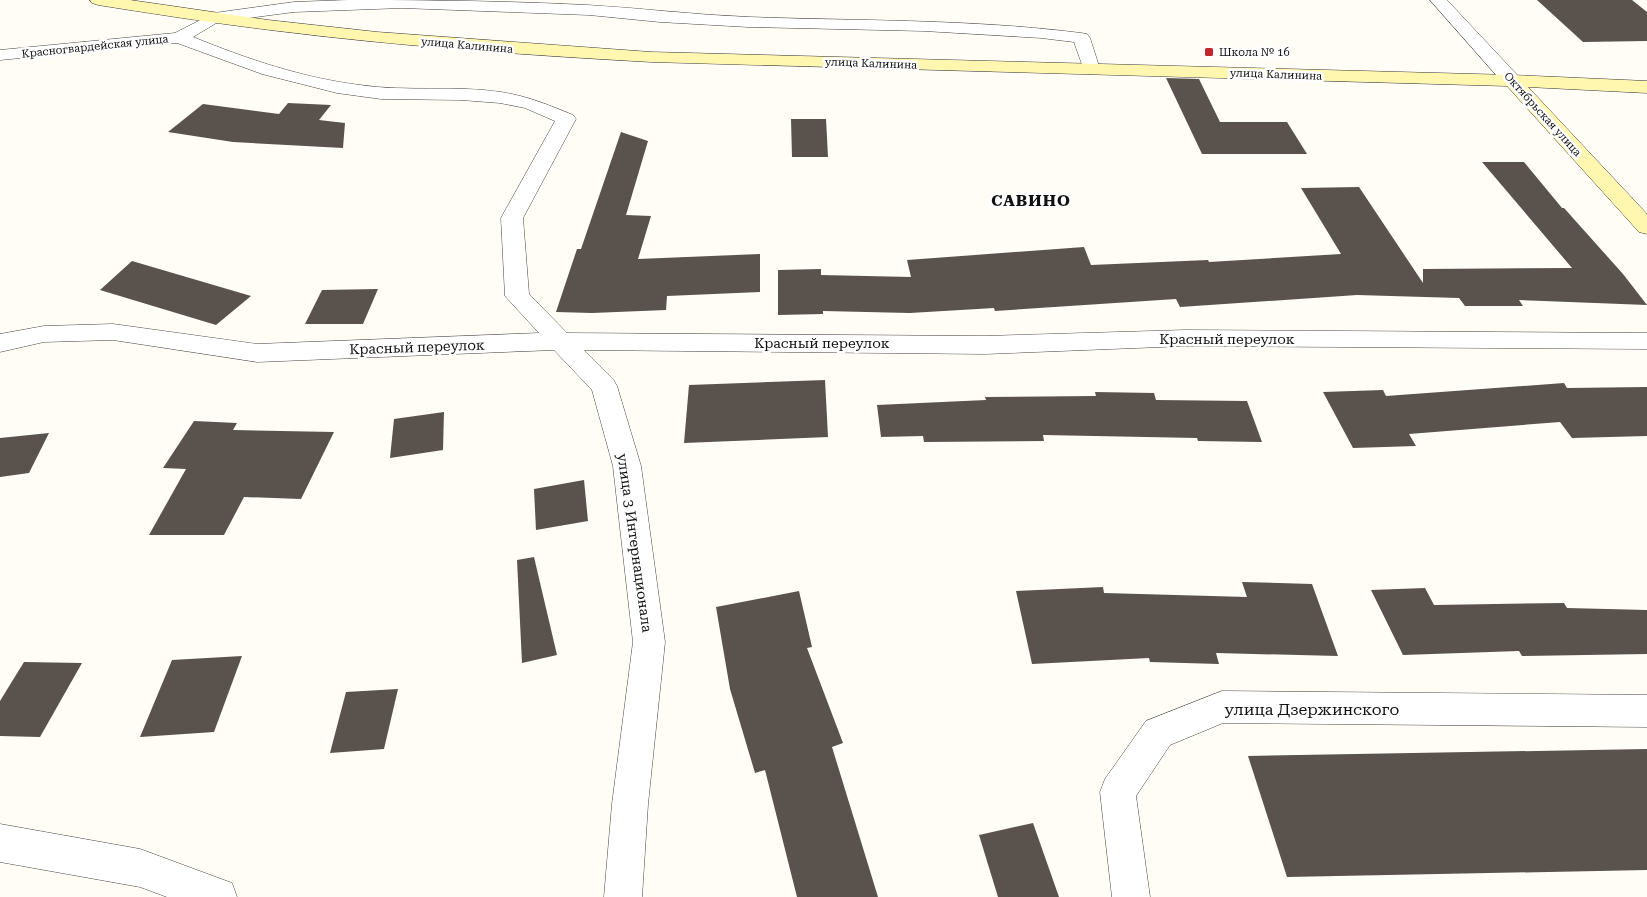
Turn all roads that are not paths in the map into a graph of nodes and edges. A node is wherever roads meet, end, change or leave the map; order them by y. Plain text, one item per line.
1 (98, 0) edge
2 (1438, 0) edge
3 (607, 6) edge
4 (214, 18) junction
5 (179, 38) junction
6 (0, 55) edge
7 (1091, 69) junction
8 (1512, 81) junction
9 (1647, 87) edge
10 (1647, 227) edge
11 (561, 341) junction
12 (1647, 341) edge
13 (0, 343) edge
14 (1647, 711) edge
15 (0, 843) edge
16 (218, 897) edge
17 (624, 897) edge
18 (1131, 897) edge

1 - 4 main road, улица Калинина
2 - 8 street, Октябрьская улица
3 - 4 street
3 - 7 street
4 - 5 street, Красногвардейская улица
4 - 7 main road, улица Калинина
5 - 6 street, Красногвардейская улица
5 - 11 street, улица 3 Интернационала
7 - 8 main road, улица Калинина
8 - 9 main road, улица Калинина
8 - 10 main road, Октябрьская улица
11 - 12 street, Красный переулок
11 - 13 street, Красный переулок
11 - 17 street, улица 3 Интернационала
14 - 18 street, улица Дзержинского
15 - 16 street

